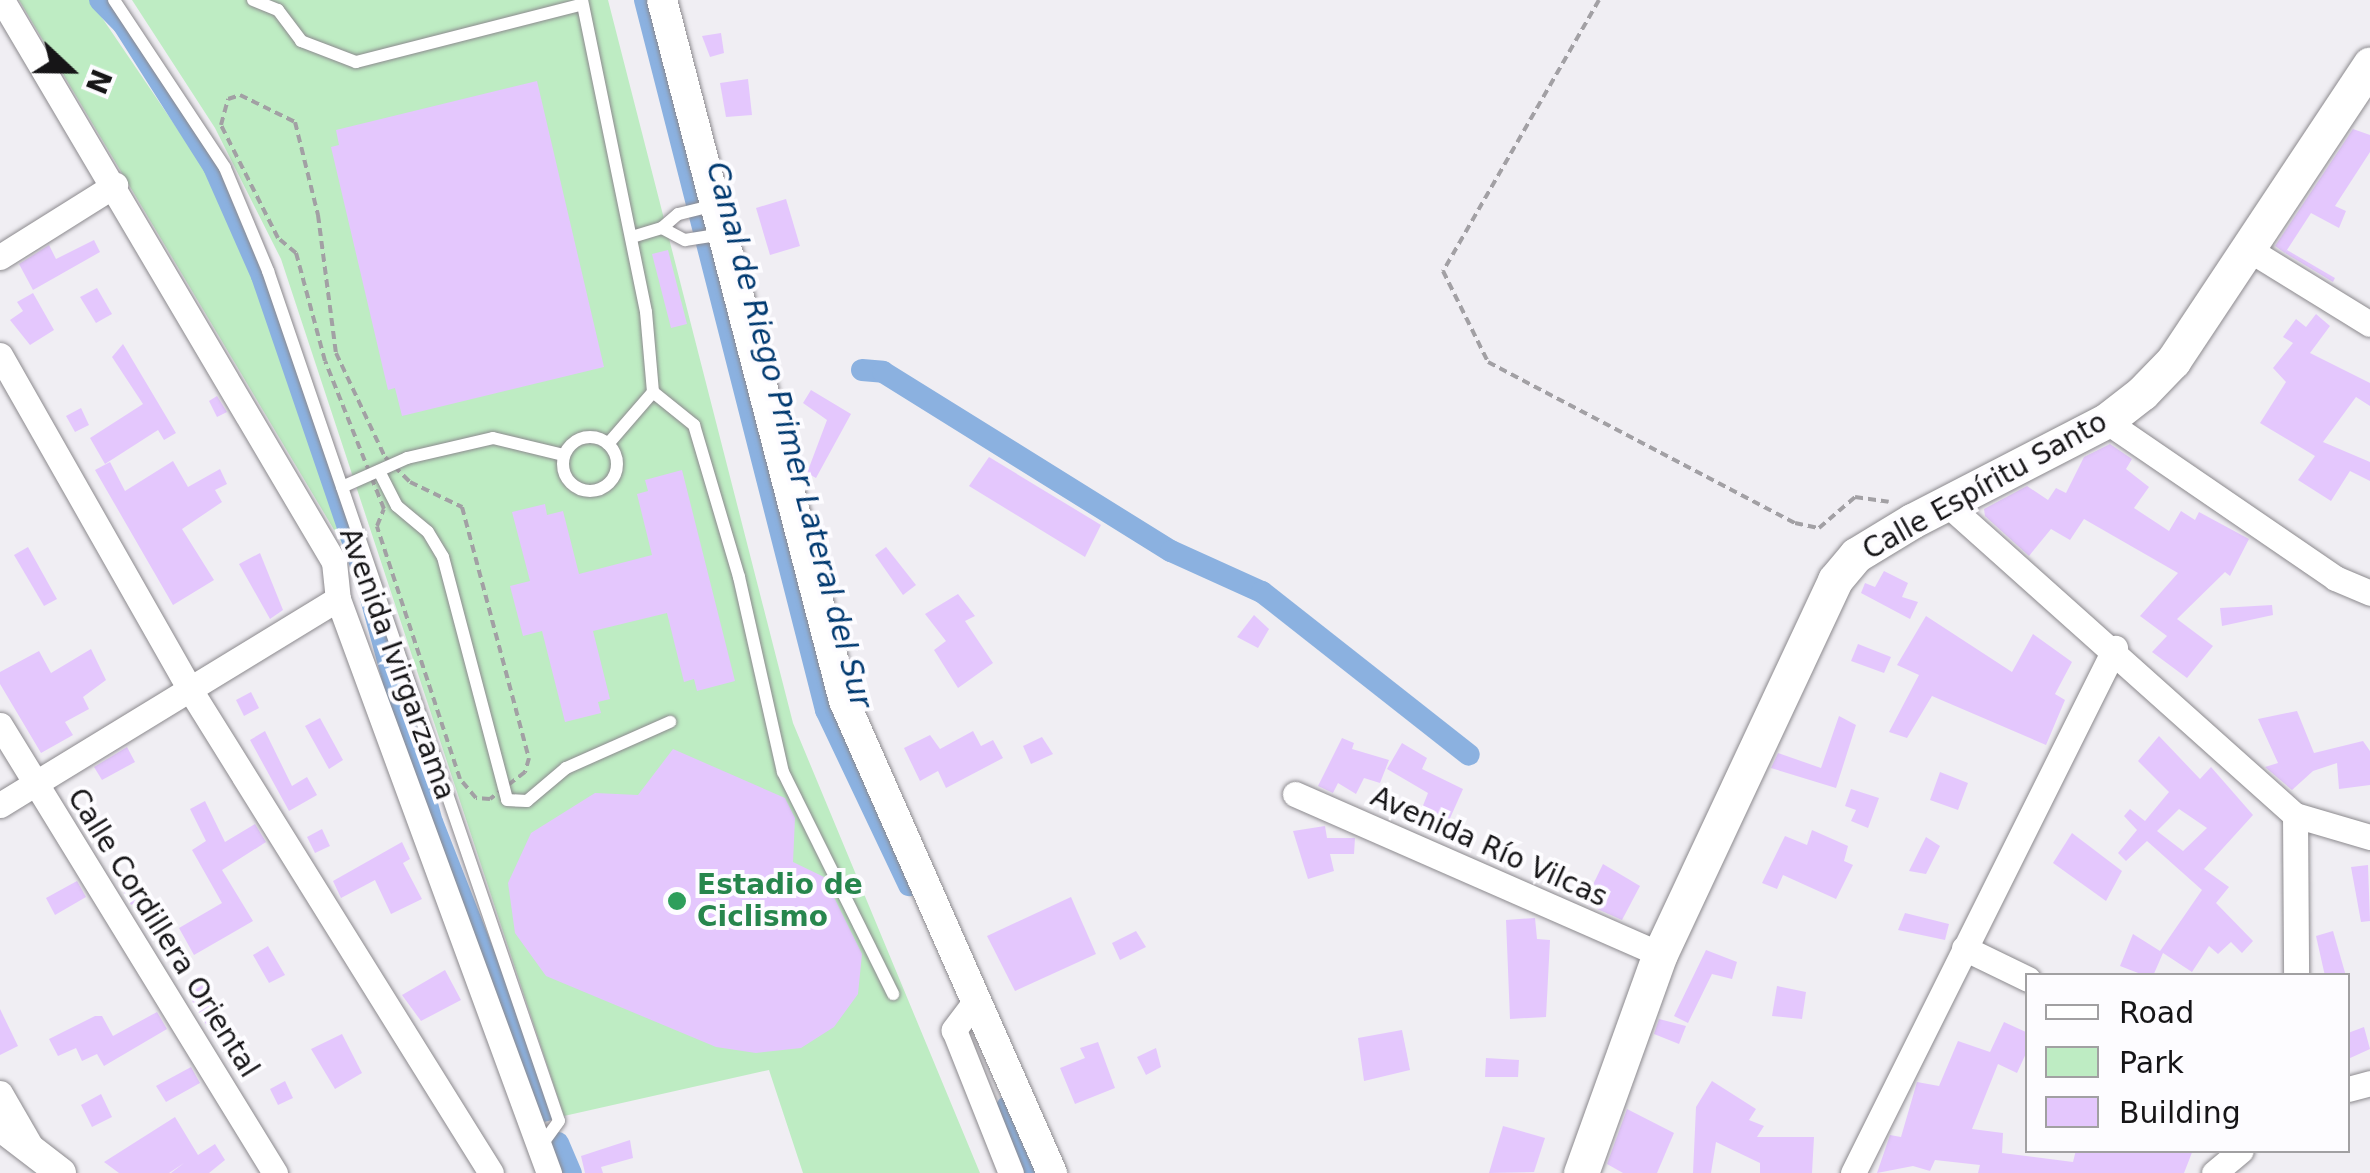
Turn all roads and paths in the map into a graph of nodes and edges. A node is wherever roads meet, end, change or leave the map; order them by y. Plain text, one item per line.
1 (2, 0) edge
2 (114, 0) edge
3 (253, 0) edge
4 (662, 0) edge
5 (1600, 0) edge
6 (581, 2) edge
7 (2370, 65) edge
8 (114, 185) junction
9 (719, 220) junction
10 (662, 228) junction
11 (632, 237) junction
12 (2248, 249) junction
13 (0, 256) edge
14 (2370, 324) edge
15 (0, 355) edge
16 (653, 392) junction
17 (2106, 421) junction
18 (608, 444) junction
19 (564, 455) junction
20 (382, 470) junction
21 (342, 487) junction
22 (1946, 504) junction
23 (1912, 522) junction
24 (2370, 593) edge
25 (338, 599) junction
26 (2115, 648) junction
27 (189, 688) junction
28 (670, 722) dead end
29 (0, 725) edge
30 (34, 781) junction
31 (502, 791) junction
32 (1295, 794) dead end
33 (0, 804) edge
34 (2295, 814) junction
35 (2370, 837) edge
36 (1964, 948) junction
37 (1660, 954) junction
38 (2296, 973) edge
39 (2025, 978) edge
40 (892, 994) dead end
41 (976, 999) junction
42 (0, 1093) edge
43 (0, 1126) edge
44 (542, 1144) junction
45 (33, 1150) junction
46 (2237, 1153) edge
47 (61, 1173) edge
48 (274, 1173) edge
49 (491, 1173) edge
50 (549, 1173) edge
51 (1011, 1173) edge
52 (1052, 1173) edge
53 (1582, 1173) edge
54 (1853, 1173) edge
55 (2214, 1173) edge

1 - 8 street, Avenida Ivirgarzama
2 - 21 lane
3 - 6 lane
4 - 9 street
5 - 23 path
6 - 11 lane
7 - 12 main road, Calle Espíritu Santo
8 - 13 street
8 - 25 street, Avenida Ivirgarzama
9 - 10 lane
9 - 10 lane
9 - 41 street
10 - 11 lane
11 - 16 lane
12 - 14 street
12 - 17 main road, Calle Espíritu Santo
15 - 27 street
16 - 18 lane
16 - 40 lane
17 - 22 main road, Calle Espíritu Santo
17 - 24 street
18 - 19 lane
18 - 19 lane
19 - 20 lane
20 - 20 path
20 - 21 lane
20 - 31 lane
20 - 31 path
20 - 31 path
21 - 44 lane
22 - 23 main road, Calle Espíritu Santo
22 - 26 street
23 - 37 main road, Calle Espíritu Santo
25 - 27 street
25 - 44 street, Avenida Ivirgarzama
26 - 34 street
26 - 36 street
27 - 30 street
27 - 49 street
28 - 31 lane
29 - 30 street, Calle Cordillera Oriental
30 - 33 street
30 - 48 street, Calle Cordillera Oriental
32 - 37 street, Avenida Río Vilcas
34 - 35 street
34 - 38 street
36 - 39 street
36 - 54 street
37 - 53 main road, Calle Espíritu Santo
41 - 51 street
41 - 52 street
42 - 45 street
43 - 45 street
44 - 50 street, Avenida Ivirgarzama
45 - 47 street
46 - 55 street

